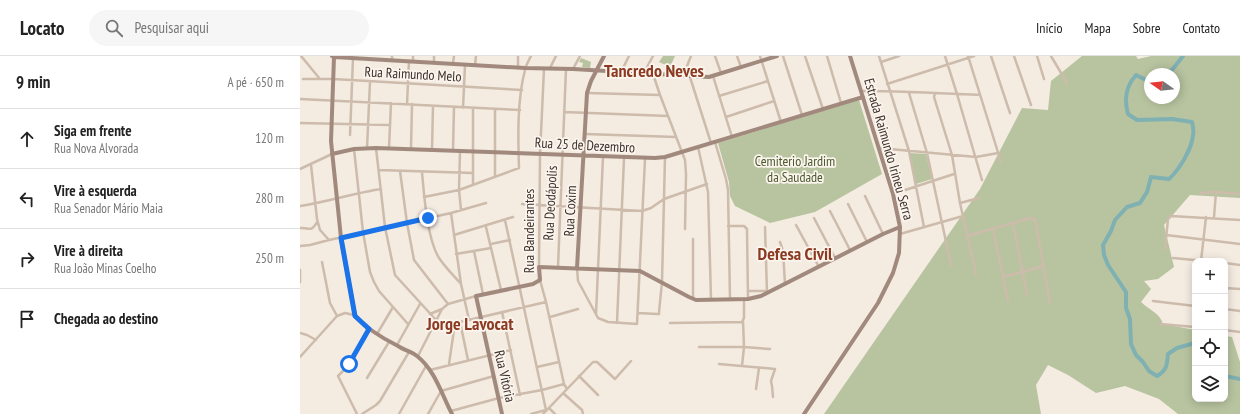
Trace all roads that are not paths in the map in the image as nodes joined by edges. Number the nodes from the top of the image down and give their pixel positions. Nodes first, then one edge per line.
1 (301, 56) edge
2 (434, 56) edge
3 (454, 56) edge
4 (476, 56) edge
5 (518, 56) edge
6 (531, 56) edge
7 (556, 56) edge
8 (580, 56) edge
9 (604, 56) edge
10 (629, 56) edge
11 (653, 56) edge
12 (691, 56) edge
13 (715, 56) edge
14 (737, 56) edge
15 (777, 56) edge
16 (783, 56) edge
17 (805, 56) edge
18 (827, 56) edge
19 (850, 56) edge
20 (879, 56) edge
21 (899, 56) edge
22 (945, 56) edge
23 (974, 56) edge
24 (991, 56) edge
25 (1014, 56) edge
26 (1037, 56) edge
27 (1051, 56) edge
28 (333, 57) edge
29 (968, 57) edge
30 (352, 58) junction
31 (370, 58) edge
32 (392, 58) edge
33 (761, 58) edge
34 (412, 59) edge
35 (434, 62) junction
36 (881, 62) junction
37 (453, 64) junction
38 (464, 65) junction
39 (475, 65) junction
40 (948, 65) junction
41 (518, 67) junction
42 (525, 68) junction
43 (550, 68) junction
44 (741, 68) junction
45 (544, 69) junction
46 (566, 69) junction
47 (573, 69) junction
48 (596, 71) junction
49 (620, 72) junction
50 (644, 73) junction
51 (653, 74) junction
52 (721, 74) junction
53 (690, 76) junction
54 (713, 76) junction
55 (303, 79) dead end
56 (320, 79) junction
57 (332, 79) junction
58 (1044, 79) dead end
59 (352, 81) junction
60 (768, 81) junction
61 (370, 82) junction
62 (408, 83) junction
63 (1068, 83) dead end
64 (888, 84) junction
65 (464, 86) junction
66 (522, 90) junction
67 (861, 91) junction
68 (890, 91) junction
69 (587, 93) junction
70 (909, 93) junction
71 (935, 93) junction
72 (957, 94) junction
73 (660, 95) junction
74 (980, 95) junction
75 (719, 96) junction
76 (863, 97) junction
77 (300, 99) edge
78 (332, 101) junction
79 (774, 101) junction
80 (351, 102) junction
81 (370, 103) junction
82 (841, 103) junction
83 (391, 104) junction
84 (407, 104) junction
85 (412, 104) junction
86 (1031, 105) dead end
87 (433, 106) junction
88 (454, 107) junction
89 (463, 108) junction
90 (473, 108) junction
91 (495, 109) junction
92 (823, 109) junction
93 (520, 110) junction
94 (564, 112) junction
95 (586, 113) junction
96 (1010, 113) dead end
97 (803, 115) junction
98 (668, 116) junction
99 (726, 116) junction
100 (300, 122) edge
101 (782, 122) junction
102 (330, 123) junction
103 (350, 124) junction
104 (368, 125) junction
105 (390, 125) junction
106 (585, 134) junction
107 (350, 135) dead end
108 (676, 137) junction
109 (732, 137) junction
110 (713, 143) junction
111 (698, 147) junction
112 (367, 148) junction
113 (376, 148) junction
114 (879, 148) junction
115 (354, 149) junction
116 (389, 149) junction
117 (410, 149) junction
118 (432, 150) junction
119 (452, 150) junction
120 (460, 151) junction
121 (472, 151) junction
122 (683, 151) junction
123 (909, 151) junction
124 (495, 152) junction
125 (518, 153) junction
126 (927, 153) junction
127 (998, 153) junction
128 (332, 154) junction
129 (540, 154) junction
130 (562, 154) junction
131 (952, 155) junction
132 (584, 156) junction
133 (603, 157) junction
134 (665, 157) junction
135 (976, 157) junction
136 (624, 158) junction
137 (645, 159) junction
138 (1001, 162) dead end
139 (310, 165) junction
140 (300, 169) edge
141 (380, 170) junction
142 (400, 171) junction
143 (422, 172) junction
144 (460, 173) junction
145 (472, 173) junction
146 (954, 174) junction
147 (495, 176) junction
148 (982, 180) dead end
149 (933, 181) junction
150 (707, 184) junction
151 (473, 185) junction
152 (916, 186) junction
153 (381, 189) junction
154 (459, 190) junction
155 (359, 192) junction
156 (685, 192) junction
157 (1216, 192) junction
158 (1201, 193) dead end
159 (893, 194) junction
160 (1240, 194) edge
161 (865, 196) dead end
162 (424, 197) junction
163 (337, 198) junction
164 (979, 198) dead end
165 (664, 199) junction
166 (486, 203) dead end
167 (960, 203) junction
168 (315, 204) junction
169 (522, 204) dead end
170 (540, 204) junction
171 (848, 204) dead end
172 (300, 206) edge
173 (560, 206) junction
174 (581, 207) junction
175 (602, 208) junction
176 (461, 210) junction
177 (622, 210) junction
178 (642, 211) junction
179 (830, 212) dead end
180 (451, 214) junction
181 (963, 216) junction
182 (1206, 217) junction
183 (1214, 217) junction
184 (428, 218) junction
185 (513, 218) dead end
186 (814, 218) dead end
187 (506, 220) junction
188 (1240, 220) edge
189 (942, 221) junction
190 (317, 222) junction
191 (1013, 222) junction
192 (406, 223) junction
193 (796, 225) dead end
194 (728, 226) junction
195 (314, 227) junction
196 (385, 227) junction
197 (486, 227) junction
198 (765, 227) dead end
199 (900, 227) junction
200 (924, 227) junction
201 (300, 228) edge
202 (685, 229) dead end
203 (992, 229) junction
204 (320, 230) junction
205 (363, 232) junction
206 (883, 234) junction
207 (900, 234) junction
208 (1166, 235) junction
209 (454, 236) junction
210 (967, 236) junction
211 (341, 238) junction
212 (329, 240) junction
213 (510, 240) junction
214 (693, 240) dead end
215 (1203, 240) junction
216 (780, 242) dead end
217 (867, 242) junction
218 (1240, 244) edge
219 (300, 246) edge
220 (491, 246) junction
221 (1165, 249) dead end
222 (850, 250) junction
223 (474, 251) junction
224 (456, 254) junction
225 (835, 258) junction
226 (1172, 258) dead end
227 (1201, 258) edge
228 (1192, 260) edge
229 (322, 262) dead end
230 (1228, 263) edge
231 (951, 265) dead end
232 (1240, 265) edge
233 (1044, 266) junction
234 (539, 267) junction
235 (558, 267) junction
236 (819, 267) junction
237 (577, 268) junction
238 (598, 269) junction
239 (300, 270) edge
240 (619, 270) junction
241 (640, 271) junction
242 (1023, 272) junction
243 (976, 275) dead end
244 (1003, 277) junction
245 (540, 280) junction
246 (300, 282) edge
247 (662, 282) junction
248 (461, 284) junction
249 (785, 284) junction
250 (520, 286) junction
251 (1228, 288) edge
252 (1240, 289) edge
253 (501, 290) junction
254 (748, 291) junction
255 (767, 292) junction
256 (483, 294) junction
257 (1027, 295) dead end
258 (476, 296) junction
259 (465, 299) junction
260 (693, 299) junction
261 (711, 299) junction
262 (730, 299) junction
263 (746, 299) junction
264 (1008, 301) dead end
265 (1153, 301) dead end
266 (546, 302) junction
267 (1050, 303) dead end
268 (420, 304) junction
269 (448, 304) junction
270 (1192, 306) edge
271 (393, 307) junction
272 (524, 307) junction
273 (442, 309) junction
274 (578, 310) dead end
275 (1228, 310) edge
276 (1240, 311) edge
277 (502, 312) junction
278 (638, 313) junction
279 (430, 314) junction
280 (596, 314) junction
281 (337, 316) junction
282 (355, 316) junction
283 (480, 317) junction
284 (550, 317) junction
285 (436, 320) junction
286 (469, 320) junction
287 (743, 321) junction
288 (460, 322) junction
289 (670, 322) dead end
290 (455, 323) junction
291 (617, 323) junction
292 (408, 324) junction
293 (1160, 324) dead end
294 (434, 326) junction
295 (1192, 326) edge
296 (369, 329) junction
297 (1228, 330) edge
298 (1240, 332) edge
299 (300, 333) edge
300 (377, 334) junction
301 (316, 340) junction
302 (388, 342) junction
303 (397, 346) junction
304 (699, 347) dead end
305 (744, 347) junction
306 (770, 349) dead end
307 (511, 350) junction
308 (300, 352) edge
309 (305, 352) junction
310 (409, 352) junction
311 (489, 355) junction
312 (300, 357) edge
313 (418, 357) junction
314 (468, 360) junction
315 (631, 361) dead end
316 (559, 362) junction
317 (449, 364) junction
318 (719, 364) dead end
319 (742, 366) junction
320 (537, 367) junction
321 (428, 368) junction
322 (759, 368) junction
323 (494, 376) junction
324 (579, 376) junction
325 (367, 378) dead end
326 (564, 384) junction
327 (567, 389) junction
328 (756, 389) dead end
329 (542, 390) junction
330 (441, 391) junction
331 (563, 393) junction
332 (520, 395) junction
333 (598, 395) dead end
334 (773, 397) dead end
335 (499, 398) junction
336 (548, 409) junction
337 (451, 413) edge
338 (357, 414) edge
339 (362, 414) edge
340 (399, 414) edge
341 (428, 414) edge
342 (502, 414) edge
343 (531, 414) edge
344 (543, 414) edge
345 (555, 414) edge
346 (584, 414) edge
347 (804, 414) edge

1 - 56 street
2 - 35 street
3 - 37 street
4 - 39 street
5 - 41 street
6 - 42 street
7 - 43 street
8 - 47 street
9 - 48 street, Rua Coxim
10 - 49 street
11 - 50 street
12 - 53 street
13 - 52 street
14 - 44 street
15 - 33 street
16 - 97 street
17 - 92 street
18 - 82 street
19 - 67 street, Estrada Raimundo Irineu Serra
20 - 36 street
21 - 36 street
22 - 40 street
23 - 29 street
24 - 96 street
25 - 86 street
26 - 58 street
27 - 63 street
28 - 30 street
28 - 57 street
29 - 40 street
29 - 74 street
30 - 31 street
30 - 59 street
31 - 32 street
32 - 34 street
33 - 44 street
33 - 60 street
34 - 35 street
34 - 62 street
35 - 37 street
36 - 64 street
37 - 38 street
38 - 39 street
38 - 65 street
39 - 41 street
40 - 64 street
40 - 72 street
41 - 42 street
42 - 45 street
42 - 66 street
43 - 45 street
43 - 46 street
44 - 52 street
45 - 129 street, Rua Bandeirantes
46 - 47 street
46 - 94 street, Rua Deodápolis
47 - 48 street
48 - 49 street
48 - 69 street, Rua Coxim
49 - 50 street
50 - 51 street
51 - 53 street
51 - 73 street
52 - 54 street
53 - 54 street
53 - 110 street
54 - 75 street
55 - 56 street, Rua Raimundo Melo
56 - 57 street, Rua Raimundo Melo
57 - 59 street, Rua Raimundo Melo
57 - 78 street
59 - 61 street, Rua Raimundo Melo
59 - 80 street
60 - 75 street
60 - 79 street
61 - 62 street, Rua Raimundo Melo
61 - 81 street
62 - 65 street, Rua Raimundo Melo
62 - 84 street
64 - 68 street
65 - 66 street, Rua Raimundo Melo
65 - 89 street
66 - 93 street
67 - 68 street
67 - 76 street, Estrada Raimundo Irineu Serra
68 - 70 street
68 - 123 street
69 - 73 street
69 - 95 street, Rua Coxim
70 - 71 street
70 - 126 street
71 - 72 street
71 - 131 street
72 - 74 street
72 - 135 street
73 - 98 street
74 - 127 street
75 - 99 street
76 - 82 street, Rua 25 de Dezembro
76 - 114 street, Estrada Raimundo Irineu Serra
77 - 78 street
78 - 80 street
78 - 102 street
79 - 99 street
79 - 101 street
80 - 81 street
80 - 103 street
81 - 83 street
81 - 104 street
82 - 92 street, Rua 25 de Dezembro
83 - 84 street
83 - 105 street
84 - 85 street
85 - 87 street
85 - 117 street
87 - 88 street
87 - 118 street
88 - 89 street
88 - 119 street
89 - 90 street
90 - 91 street
90 - 121 street
91 - 93 street
91 - 124 street
92 - 97 street, Rua 25 de Dezembro
93 - 125 street
94 - 95 street
94 - 130 street, Rua Deodápolis
95 - 98 street
95 - 106 street, Rua Coxim
97 - 101 street, Rua 25 de Dezembro
98 - 108 street
99 - 109 street
100 - 102 street
101 - 109 street, Rua 25 de Dezembro
102 - 103 street
102 - 128 street
103 - 104 street
103 - 107 street
104 - 105 street
104 - 112 street
105 - 116 street
106 - 108 street
106 - 132 street, Rua Coxim
108 - 122 street
109 - 110 street, Rua 25 de Dezembro
110 - 111 street, Rua 25 de Dezembro
110 - 194 street
111 - 122 street, Rua 25 de Dezembro
111 - 150 street
112 - 113 street, Rua 25 de Dezembro
112 - 115 street, Rua 25 de Dezembro
113 - 116 street, Rua 25 de Dezembro
113 - 141 street
114 - 123 street
114 - 159 street, Estrada Raimundo Irineu Serra
115 - 128 street, Rua 25 de Dezembro
115 - 155 street
116 - 117 street, Rua 25 de Dezembro
117 - 118 street, Rua 25 de Dezembro
118 - 119 street, Rua 25 de Dezembro
119 - 120 street, Rua 25 de Dezembro
120 - 121 street, Rua 25 de Dezembro
120 - 144 street
121 - 124 street, Rua 25 de Dezembro
121 - 145 street
122 - 134 street, Rua 25 de Dezembro
122 - 156 street
123 - 126 street
123 - 152 street
124 - 125 street, Rua 25 de Dezembro
124 - 147 street
125 - 129 street, Rua 25 de Dezembro
125 - 147 street
126 - 131 street
126 - 149 street
127 - 135 street
127 - 138 street
128 - 139 street, Rua 25 de Dezembro
128 - 163 street
129 - 130 street, Rua 25 de Dezembro
129 - 170 street, Rua Bandeirantes
130 - 132 street, Rua 25 de Dezembro
130 - 173 street, Rua Deodápolis
131 - 135 street
131 - 146 street
132 - 133 street, Rua 25 de Dezembro
132 - 174 street, Rua Coxim
133 - 136 street, Rua 25 de Dezembro
133 - 175 street
134 - 137 street, Rua 25 de Dezembro
134 - 165 street
135 - 148 street
136 - 137 street, Rua 25 de Dezembro
136 - 177 street
137 - 178 street
139 - 140 street, Rua 25 de Dezembro
139 - 168 street
141 - 142 street
141 - 153 street
142 - 143 street
142 - 192 street
143 - 144 street
143 - 162 street
144 - 145 street
144 - 154 street
145 - 151 street
146 - 149 street
146 - 167 street
147 - 151 street
149 - 152 street
149 - 189 street
150 - 156 street
150 - 261 street
151 - 154 street
152 - 159 street
152 - 200 street
153 - 155 street
153 - 196 street
154 - 162 street
154 - 176 street
155 - 163 street
155 - 205 street
156 - 165 street
156 - 202 street
157 - 158 street
157 - 160 street
157 - 183 street
159 - 199 street, Estrada Raimundo Irineu Serra
161 - 206 street
162 - 184 street
163 - 168 street
163 - 211 street
164 - 167 street
165 - 178 street
165 - 247 street
166 - 176 street
167 - 181 street
168 - 172 street
168 - 190 street
169 - 170 street
170 - 173 street
170 - 234 street, Rua Bandeirantes
171 - 217 street
173 - 174 street
173 - 235 street, Rua Deodápolis
174 - 175 street
174 - 237 street, Rua Coxim
175 - 177 street
175 - 238 street
176 - 180 street
177 - 178 street
177 - 240 street
178 - 241 street
179 - 222 street
180 - 184 street
180 - 209 street
181 - 189 street
181 - 210 street
182 - 183 street
182 - 208 street
182 - 215 street
183 - 188 street
184 - 192 street
184 - 248 street
185 - 187 street
186 - 225 street
187 - 197 street
187 - 213 street
189 - 200 street
189 - 231 street
190 - 195 street
190 - 204 street
191 - 203 street
191 - 233 street
191 - 242 street
192 - 196 street
192 - 269 street
193 - 236 street
194 - 254 street
194 - 262 street
195 - 201 street
195 - 204 street
196 - 205 street
196 - 268 street
197 - 209 street
197 - 220 street
198 - 255 street
199 - 206 street
199 - 207 street, Estrada Raimundo Irineu Serra
200 - 207 street
203 - 210 street
203 - 244 street
204 - 212 street
205 - 211 street
205 - 271 street
206 - 217 street
207 - 347 street, Estrada Raimundo Irineu Serra
208 - 215 street
208 - 221 street
209 - 224 street
210 - 243 street
211 - 212 street
211 - 282 street
212 - 219 street
213 - 220 street
213 - 250 street
214 - 260 street
215 - 218 street
215 - 227 street
216 - 249 street
217 - 222 street
220 - 223 street
220 - 253 street
222 - 225 street
223 - 224 street
223 - 256 street
224 - 248 street
225 - 236 street
226 - 228 street
229 - 281 street
230 - 232 street
233 - 242 street
233 - 267 street
234 - 235 street
234 - 245 street, Rua Bandeirantes
235 - 237 street
236 - 249 street
237 - 238 street
237 - 280 street
238 - 240 street
238 - 280 street
239 - 246 street
240 - 241 street
240 - 291 street
241 - 247 street
241 - 278 street
242 - 244 street
242 - 257 street
244 - 264 street
245 - 250 street
245 - 266 street, Rua Bandeirantes
247 - 260 street
247 - 278 street
248 - 259 street
249 - 255 street
250 - 253 street
250 - 272 street
251 - 252 street
253 - 256 street
254 - 255 street
254 - 263 street
255 - 263 street
256 - 258 street
258 - 259 street
258 - 283 street, Rua Vitória
259 - 269 street
259 - 286 street
260 - 261 street
261 - 262 street
262 - 263 street
263 - 287 street
265 - 270 street
266 - 272 street
266 - 284 street, Rua Bandeirantes
268 - 279 street
268 - 292 street
269 - 273 street
271 - 292 street
271 - 300 street
272 - 277 street
272 - 320 street
273 - 279 street
273 - 285 street
274 - 284 street
275 - 276 street
277 - 283 street
277 - 307 street
278 - 291 street
279 - 285 street
280 - 291 street
281 - 282 street
281 - 301 street
282 - 296 street
283 - 286 street
283 - 311 street, Rua Vitória
284 - 316 street, Rua Bandeirantes
285 - 294 street
286 - 288 street
287 - 289 street
287 - 305 street
288 - 290 street
288 - 314 street
290 - 294 street
290 - 317 street
292 - 303 street
293 - 295 street
294 - 313 street
296 - 300 street
296 - 338 street
297 - 298 street
299 - 301 street
300 - 302 street
301 - 309 street
302 - 303 street
302 - 325 street
303 - 310 street
304 - 305 street
305 - 306 street
305 - 319 street
307 - 311 street
307 - 332 street
308 - 309 street
309 - 312 street
310 - 313 street
310 - 339 street
311 - 314 street
311 - 323 street, Rua Vitória
313 - 321 street
314 - 317 street
315 - 324 street
316 - 320 street
316 - 326 street, Rua Bandeirantes
317 - 321 street
318 - 319 street
319 - 322 street
320 - 329 street
321 - 330 street
321 - 340 street
322 - 328 street
322 - 334 street
323 - 330 street
323 - 335 street, Rua Vitória
324 - 327 street
324 - 333 street
326 - 327 street, Rua Bandeirantes
326 - 329 street
327 - 331 street
329 - 332 street
329 - 336 street
330 - 337 street
330 - 341 street
331 - 336 street
331 - 346 street
332 - 335 street
335 - 337 street
335 - 342 street, Rua Vitória
336 - 343 street
336 - 344 street
336 - 345 street

